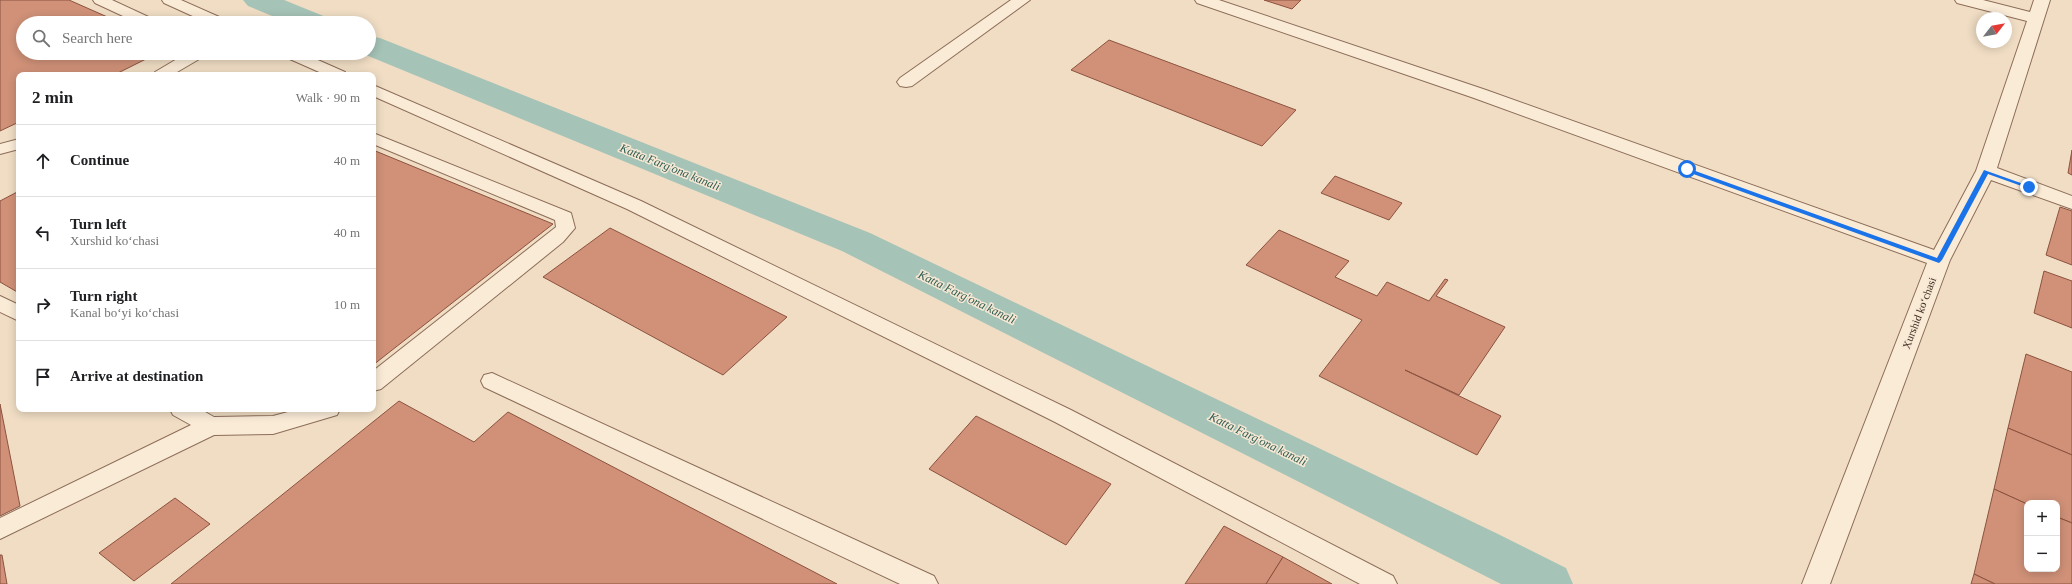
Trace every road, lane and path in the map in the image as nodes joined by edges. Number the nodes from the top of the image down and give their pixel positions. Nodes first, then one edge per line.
1 (100, 0) edge
2 (169, 0) edge
3 (1022, 0) edge
4 (1203, 0) edge
5 (1963, 0) edge
6 (2038, 9) edge
7 (135, 16) edge
8 (205, 16) edge
9 (188, 60) edge
10 (305, 60) edge
11 (167, 72) edge
12 (332, 72) edge
13 (906, 82) dead end
14 (376, 91) edge
15 (376, 139) edge
16 (16, 145) edge
17 (0, 149) edge
18 (1986, 171) junction
19 (2072, 203) edge
20 (1939, 260) junction
21 (0, 303) edge
22 (16, 312) edge
23 (376, 381) edge
24 (492, 381) dead end
25 (186, 412) edge
26 (318, 412) edge
27 (211, 426) junction
28 (0, 529) edge
29 (925, 584) edge
30 (1384, 584) edge
31 (1816, 584) edge

1 - 7 lane
2 - 8 lane
3 - 13 street
4 - 20 street
5 - 6 street
6 - 18 street, Xurshid koʻchasi
9 - 11 lane
10 - 12 lane
14 - 30 lane
15 - 23 lane
16 - 17 lane
18 - 19 street
18 - 20 street, Xurshid koʻchasi
20 - 31 street, Xurshid koʻchasi
21 - 22 lane
24 - 29 lane
25 - 27 lane
26 - 27 lane
27 - 28 lane

